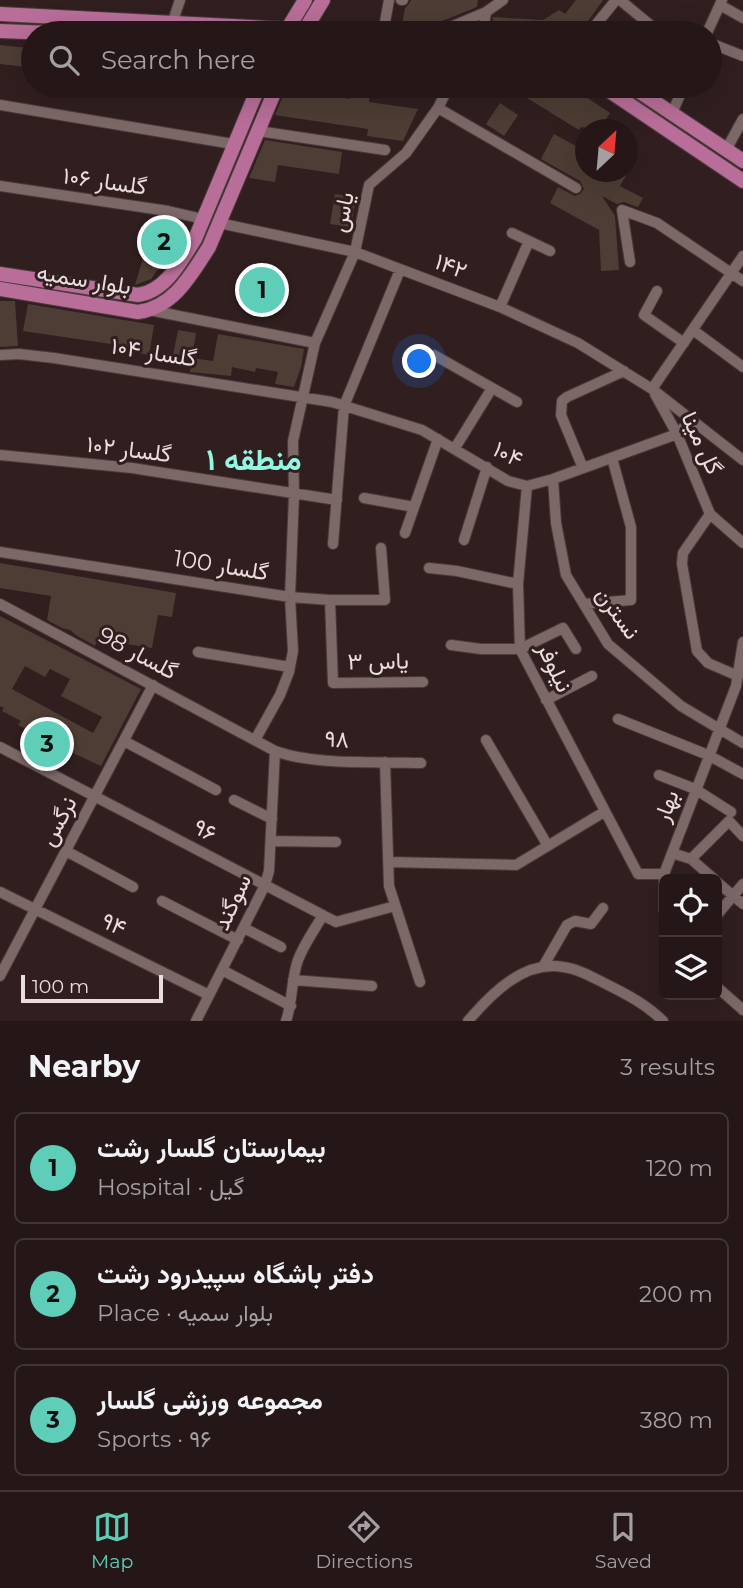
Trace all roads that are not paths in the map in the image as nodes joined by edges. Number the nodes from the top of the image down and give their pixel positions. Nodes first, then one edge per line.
1 (180, 0) edge
2 (304, 0) edge
3 (323, 0) edge
4 (389, 0) edge
5 (503, 0) edge
6 (618, 0) edge
7 (721, 3) edge
8 (486, 12) junction
9 (0, 14) edge
10 (743, 18) edge
11 (120, 21) edge
12 (173, 21) edge
13 (292, 21) edge
14 (311, 21) edge
15 (385, 21) edge
16 (465, 21) edge
17 (485, 21) edge
18 (600, 21) edge
19 (645, 21) edge
20 (713, 21) edge
21 (0, 31) edge
22 (21, 32) edge
23 (722, 48) edge
24 (743, 56) edge
25 (254, 98) edge
26 (272, 98) edge
27 (443, 98) edge
28 (620, 98) edge
29 (652, 98) edge
30 (679, 98) edge
31 (0, 105) edge
32 (438, 108) junction
33 (672, 113) junction
34 (743, 119) edge
35 (258, 131) junction
36 (233, 144) junction
37 (248, 150) junction
38 (385, 150) dead end
39 (726, 150) junction
40 (743, 161) edge
41 (743, 180) edge
42 (0, 187) edge
43 (576, 188) dead end
44 (203, 219) junction
45 (219, 223) junction
46 (512, 233) dead end
47 (529, 241) junction
48 (550, 251) dead end
49 (355, 252) junction
50 (743, 256) edge
51 (630, 262) dead end
52 (400, 270) junction
53 (732, 273) junction
54 (0, 274) edge
55 (743, 281) edge
56 (0, 289) edge
57 (657, 291) dead end
58 (500, 307) junction
59 (149, 310) junction
60 (693, 330) junction
61 (315, 343) junction
62 (684, 343) junction
63 (0, 355) edge
64 (434, 355) dead end
65 (743, 367) edge
66 (624, 372) junction
67 (492, 388) junction
68 (652, 389) junction
69 (302, 397) junction
70 (517, 402) dead end
71 (344, 406) junction
72 (691, 420) junction
73 (677, 434) junction
74 (438, 439) junction
75 (455, 448) junction
76 (0, 455) edge
77 (612, 458) junction
78 (743, 460) edge
79 (487, 467) junction
80 (583, 468) junction
81 (553, 479) junction
82 (527, 486) junction
83 (294, 495) junction
84 (364, 498) dead end
85 (337, 500) junction
86 (414, 507) junction
87 (710, 514) junction
88 (405, 534) dead end
89 (464, 540) dead end
90 (743, 543) edge
91 (333, 544) dead end
92 (381, 548) dead end
93 (0, 552) edge
94 (429, 568) dead end
95 (518, 584) junction
96 (290, 597) junction
97 (330, 600) junction
98 (0, 604) edge
99 (584, 604) junction
100 (743, 642) edge
101 (452, 645) dead end
102 (520, 649) junction
103 (576, 649) dead end
104 (198, 652) dead end
105 (290, 667) junction
106 (592, 676) dead end
107 (738, 676) junction
108 (422, 682) dead end
109 (153, 685) junction
110 (546, 700) junction
111 (618, 719) dead end
112 (718, 728) junction
113 (255, 740) junction
114 (486, 740) dead end
115 (124, 741) junction
116 (743, 743) edge
117 (0, 747) edge
118 (275, 751) junction
119 (708, 755) junction
120 (385, 762) junction
121 (421, 763) dead end
122 (743, 774) edge
123 (659, 775) dead end
124 (695, 789) junction
125 (216, 790) dead end
126 (95, 796) junction
127 (234, 800) dead end
128 (604, 812) junction
129 (731, 812) dead end
130 (272, 819) junction
131 (743, 836) edge
132 (271, 841) junction
133 (335, 842) dead end
134 (548, 846) junction
135 (66, 851) junction
136 (672, 853) junction
137 (691, 859) junction
138 (388, 862) junction
139 (659, 874) edge
140 (664, 874) edge
141 (707, 874) edge
142 (743, 884) edge
143 (265, 885) junction
144 (133, 887) dead end
145 (722, 887) edge
146 (0, 892) edge
147 (732, 895) junction
148 (162, 901) dead end
149 (743, 904) edge
150 (396, 906) junction
151 (603, 908) dead end
152 (722, 908) edge
153 (36, 909) junction
154 (323, 915) junction
155 (244, 928) junction
156 (238, 940) junction
157 (281, 947) dead end
158 (544, 965) junction
159 (222, 970) junction
160 (0, 976) edge
161 (293, 980) junction
162 (420, 982) dead end
163 (372, 986) dead end
164 (722, 991) edge
165 (209, 995) junction
166 (291, 1006) junction
167 (743, 1010) edge
168 (196, 1021) edge
169 (286, 1021) edge
170 (468, 1021) edge
171 (663, 1021) edge

1 - 12 street
2 - 13 main road
3 - 14 main road
4 - 15 street
5 - 8 street
6 - 18 street
6 - 19 street
7 - 10 street
7 - 20 street
8 - 16 street
8 - 17 street
9 - 11 main road
21 - 22 main road
23 - 24 street
25 - 36 main road, بلوار سمیه
26 - 35 main road, بلوار سمیه
27 - 32 street, یاس
28 - 41 main road
29 - 33 main road
30 - 33 street
31 - 36 street
32 - 43 street
32 - 49 street, یاس
33 - 39 main road
34 - 39 street
35 - 37 main road, بلوار سمیه
35 - 38 street
36 - 37 main road
36 - 44 main road, بلوار سمیه
37 - 45 main road, بلوار سمیه
39 - 40 main road
42 - 44 street, گلسار ۱۰۶
44 - 45 main road
44 - 54 main road, بلوار سمیه
45 - 49 street, ۱۴۲
45 - 59 main road, بلوار سمیه
46 - 47 street
47 - 48 street
47 - 58 street
49 - 52 street, ۱۴۲
49 - 61 street, یاس
50 - 53 street
51 - 53 street
52 - 58 street, ۱۴۲
52 - 71 street
53 - 55 street
53 - 60 street
56 - 59 main road, بلوار سمیه
57 - 62 street
58 - 66 street, ۱۴۲
59 - 61 street
60 - 62 street
60 - 65 street
61 - 69 street, یاس
62 - 68 street
63 - 69 street, گلسار ۱۰۴
64 - 67 street
66 - 68 street, ۱۴۲
66 - 80 street
67 - 70 street
67 - 75 street
68 - 72 street, ۱۴۲
68 - 73 street, گل مینا
69 - 71 street, ۱۰۴
69 - 83 street, یاس
71 - 74 street, ۱۰۴
71 - 85 street
72 - 73 street, ۱۰۴
72 - 78 street, ۱۴۲
73 - 77 street, ۱۰۴
73 - 87 street, گل مینا
74 - 75 street, ۱۰۴
74 - 86 street
75 - 79 street, ۱۰۴
76 - 83 street, گلسار ۱۰۲
77 - 80 street, ۱۰۴
77 - 99 street
79 - 82 street, ۱۰۴
79 - 89 street
80 - 81 street, ۱۰۴
81 - 82 street, ۱۰۴
81 - 99 street, نسترن
82 - 95 street, نیلوفر
83 - 85 street, گلسار ۱۰۲
83 - 96 street, یاس
84 - 86 street
85 - 91 street
86 - 88 street
87 - 90 street, گل مینا
87 - 107 street
92 - 97 street, گلسار 100
93 - 96 street, گلسار 100
94 - 95 street
95 - 102 street, نیلوفر
96 - 97 street, گلسار 100
96 - 105 street, یاس
97 - 108 street, یاس ۳
98 - 109 street, گلسار 98
99 - 112 street, نسترن
100 - 107 street, بهار
101 - 102 street
102 - 103 street
102 - 110 street, نیلوفر
104 - 105 street
105 - 113 street, یاس
106 - 110 street
107 - 112 street, بهار
109 - 113 street, گلسار 98
109 - 115 street, نرگس
110 - 128 street, نیلوفر
111 - 119 street
112 - 116 street, نسترن
112 - 119 street, بهار
113 - 118 street, ۹۸
114 - 134 street
115 - 125 street
115 - 126 street, نرگس
117 - 126 street, ۹۶
118 - 120 street, ۹۸
118 - 130 street, سوگند
119 - 122 street
119 - 124 street, بهار
120 - 121 street, ۹۸
120 - 138 street
123 - 124 street
124 - 129 street
124 - 136 street, بهار
126 - 135 street, نرگس
126 - 143 street, ۹۶
127 - 130 street
128 - 134 street
128 - 139 street, نیلوفر
130 - 132 street, سوگند
131 - 137 street
132 - 133 street
132 - 143 street, سوگند
134 - 138 street
135 - 144 street
135 - 153 street, نرگس
136 - 137 street
136 - 140 street, بهار
137 - 141 street
138 - 150 street
142 - 147 street
143 - 154 street, ۹۶
143 - 155 street, سوگند
145 - 147 street
146 - 153 street, ۹۴
147 - 149 street
147 - 152 street
148 - 156 street
150 - 154 street, ۹۶
150 - 162 street
151 - 158 street
153 - 160 street, نرگس
153 - 165 street, ۹۴
154 - 161 street
155 - 156 street, سوگند
155 - 157 street
156 - 159 street, سوگند
158 - 170 street
158 - 171 street
159 - 165 street, سوگند
159 - 166 street
161 - 163 street
161 - 166 street
164 - 167 street
165 - 168 street, سوگند
166 - 169 street

